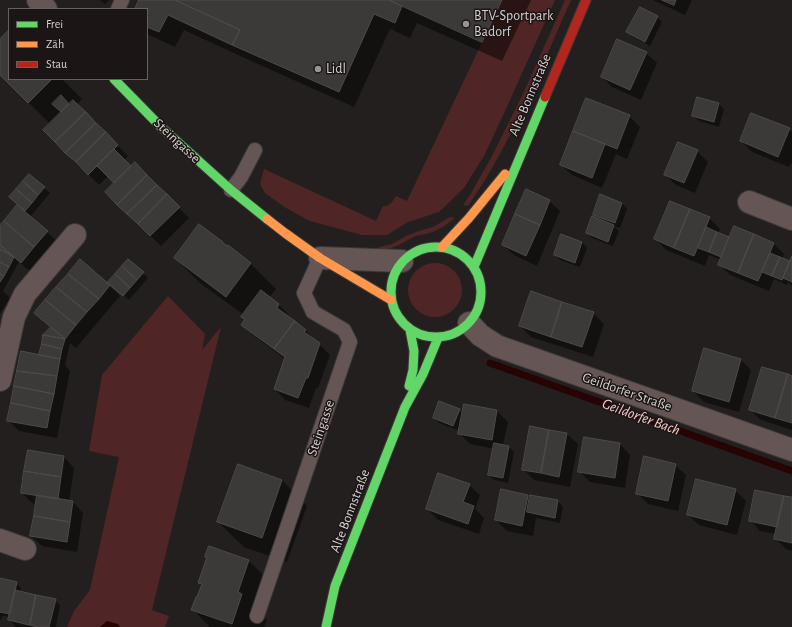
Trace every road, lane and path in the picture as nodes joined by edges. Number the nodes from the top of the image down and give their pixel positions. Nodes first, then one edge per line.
1 (38, 0) edge
2 (586, 0) edge
3 (45, 8) edge
4 (115, 80) edge
5 (255, 150) dead end
6 (519, 158) junction
7 (230, 190) junction
8 (749, 202) dead end
9 (792, 219) edge
10 (75, 235) dead end
11 (442, 247) junction
12 (320, 258) junction
13 (402, 261) junction
14 (474, 267) junction
15 (391, 300) junction
16 (469, 323) junction
17 (410, 330) junction
18 (438, 338) junction
19 (0, 380) edge
20 (405, 407) junction
21 (792, 450) edge
22 (0, 540) edge
23 (25, 549) dead end
24 (257, 616) dead end
25 (326, 627) edge

1 - 3 street
2 - 6 main road, Alte Bonnstraße
4 - 7 main road, Steingasse
5 - 7 lane
6 - 11 main road, Alte Bonnstraße
6 - 14 main road, Alte Bonnstraße
7 - 12 main road, Steingasse
8 - 9 street
10 - 19 street
11 - 13 main road
11 - 14 main road
12 - 13 street
12 - 15 main road, Steingasse
12 - 24 lane, Steingasse
13 - 15 main road
14 - 16 main road
15 - 17 main road
16 - 18 main road
16 - 21 street, Geildorfer Straße
17 - 18 main road
17 - 20 main road, Alte Bonnstraße
18 - 20 main road, Alte Bonnstraße
20 - 25 main road, Alte Bonnstraße
22 - 23 street

